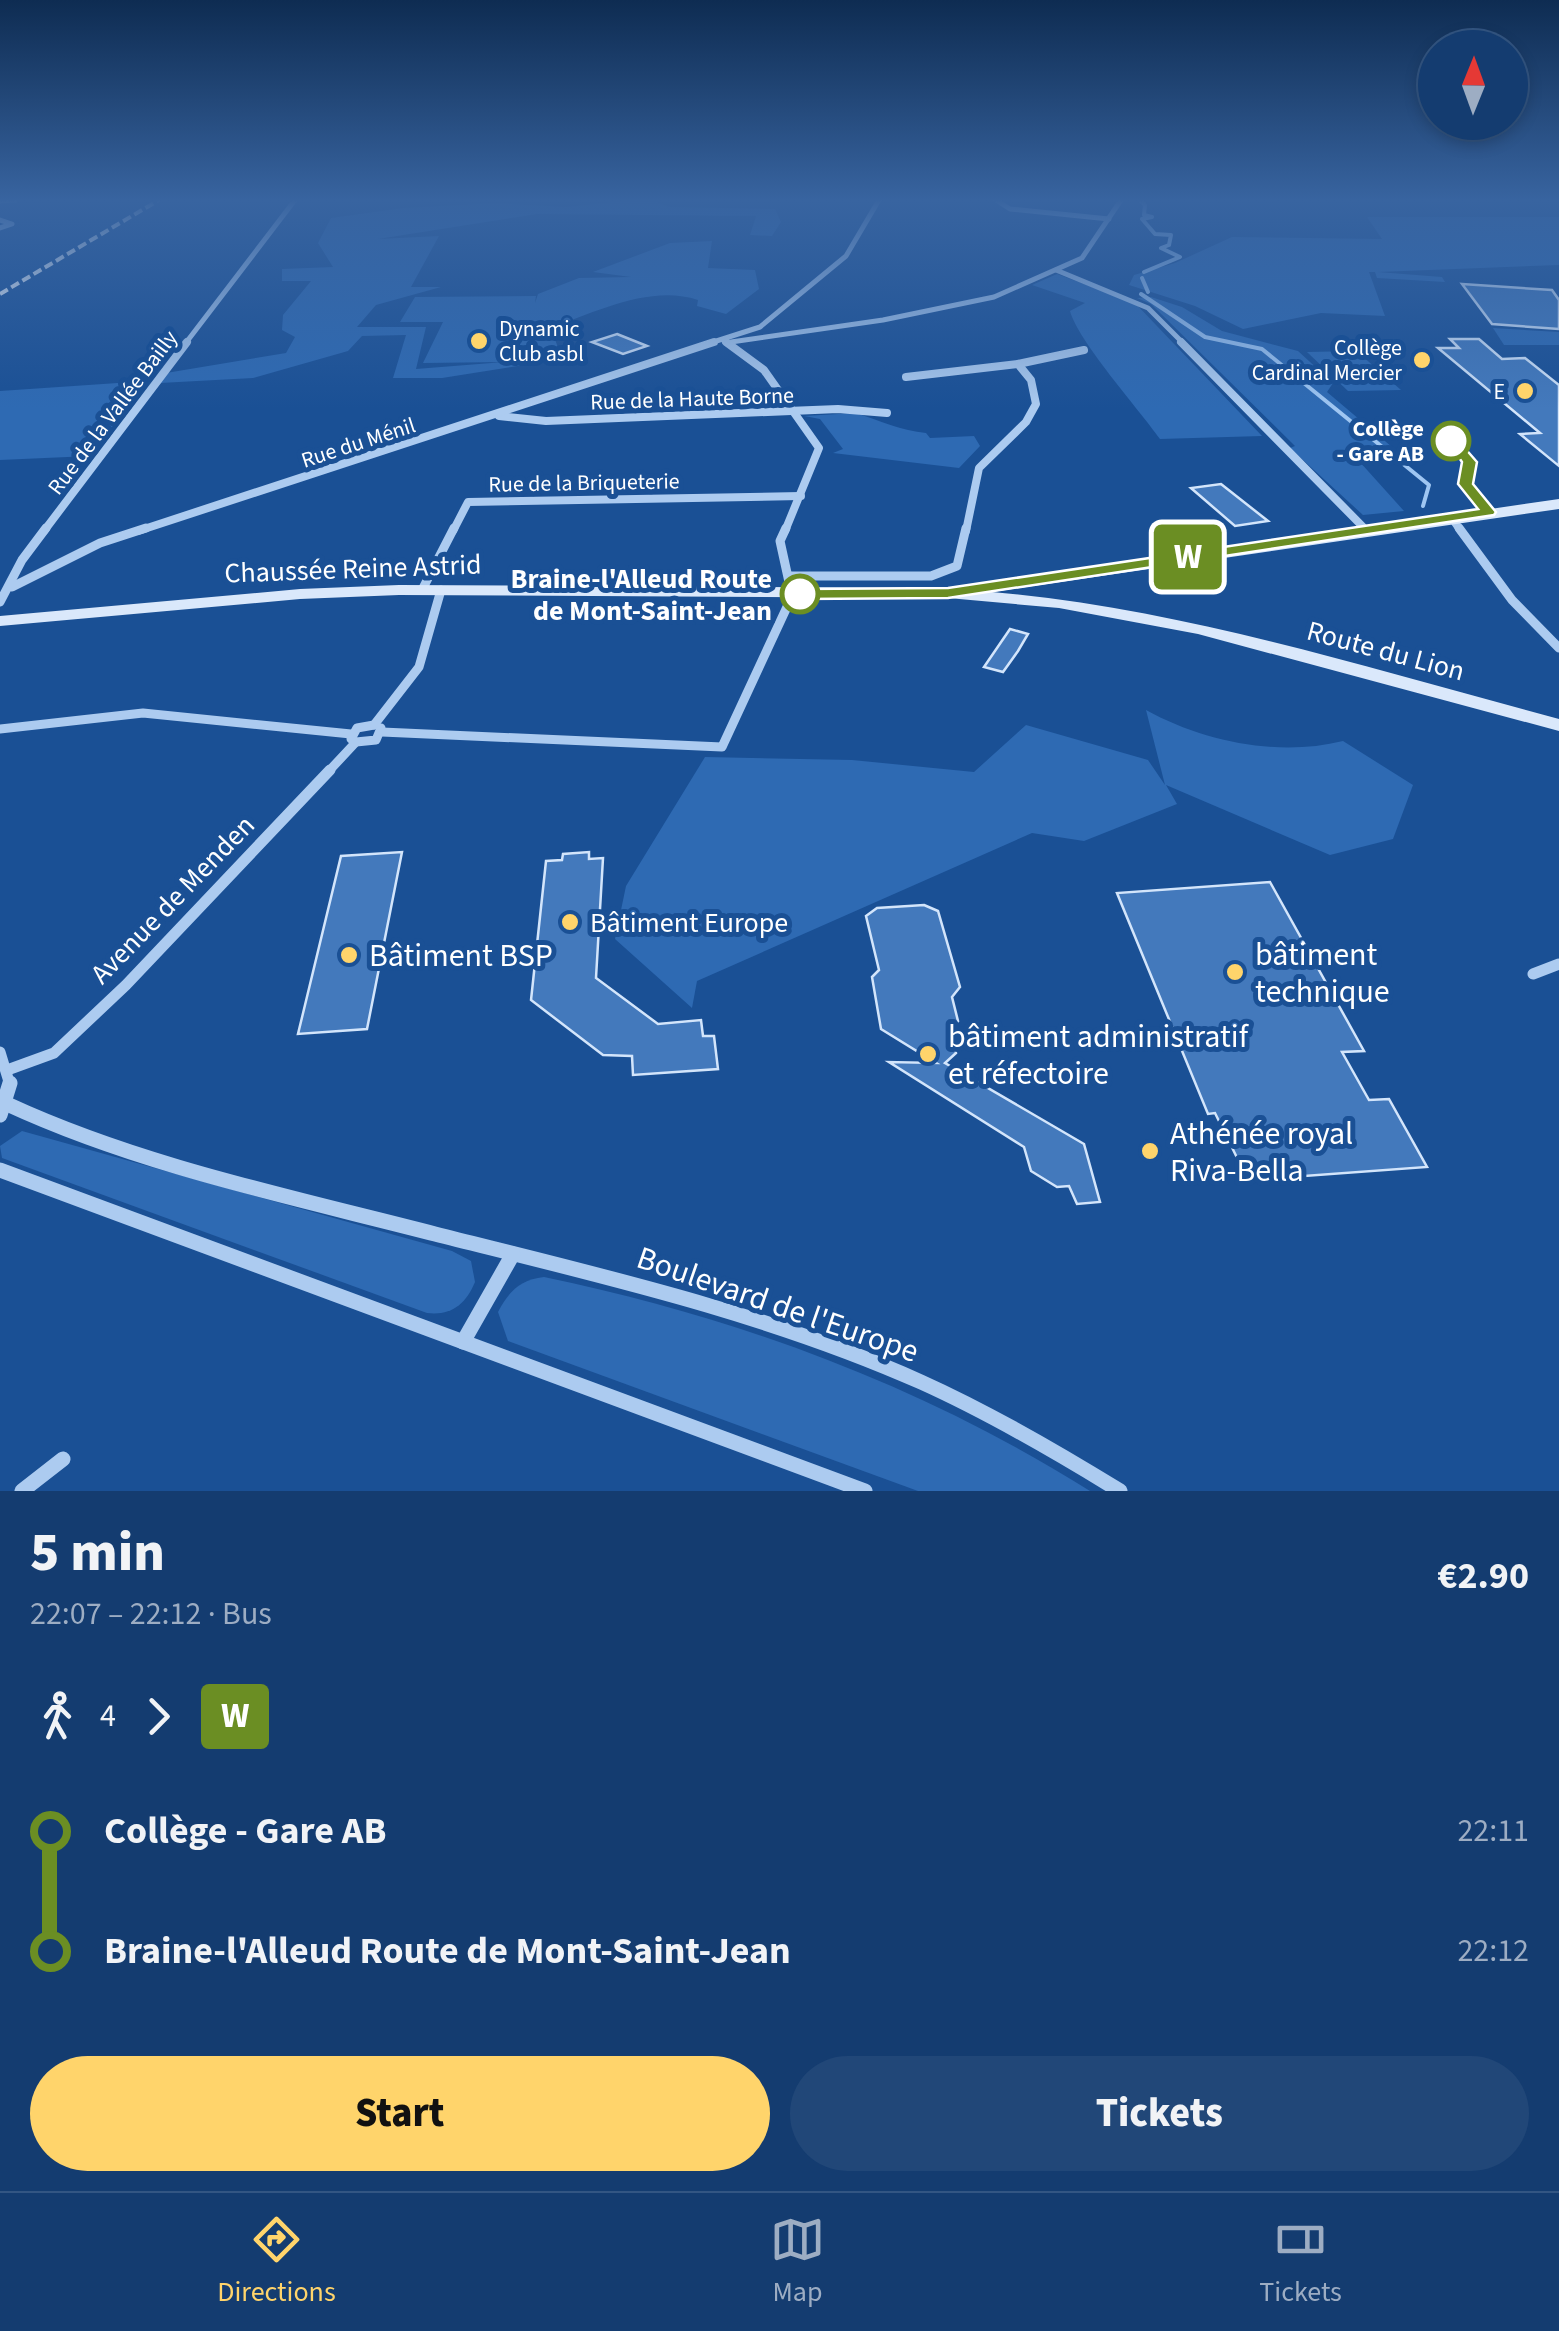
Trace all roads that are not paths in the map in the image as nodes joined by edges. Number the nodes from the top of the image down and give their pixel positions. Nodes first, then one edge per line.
1 (242, 270) edge
2 (832, 270) edge
3 (1056, 270) joint
4 (724, 342) junction
5 (1084, 350) dead end
6 (1018, 364) junction
7 (906, 378) dead end
8 (790, 412) junction
9 (887, 413) dead end
10 (498, 416) junction
11 (801, 496) junction
12 (1559, 504) edge
13 (1450, 518) junction
14 (1366, 530) junction
15 (1078, 574) junction
16 (1040, 580) junction
17 (12, 586) junction
18 (790, 588) junction
19 (422, 590) junction
20 (441, 590) junction
21 (948, 593) junction
22 (0, 602) edge
23 (1059, 603) junction
24 (0, 621) edge
25 (1199, 629) junction
26 (1559, 648) edge
27 (1559, 726) edge
28 (378, 728) junction
29 (0, 730) edge
30 (353, 738) junction
31 (1559, 964) edge
32 (1533, 974) dead end
33 (0, 1052) edge
34 (10, 1069) junction
35 (4, 1109) edge
36 (0, 1170) edge
37 (513, 1254) junction
38 (464, 1342) junction
39 (62, 1459) dead end
40 (22, 1491) edge
41 (866, 1491) edge
42 (1120, 1491) edge

1 - 17 street, Rue de la Vallée Bailly
2 - 4 street
3 - 4 street, Rue du Ménil
3 - 14 street
4 - 8 street
4 - 10 street, Rue du Ménil
5 - 6 street
6 - 7 street
6 - 18 street
8 - 9 street, Rue de la Haute Borne
8 - 10 street, Rue de la Haute Borne
8 - 11 street
10 - 17 street, Rue du Ménil
11 - 18 street
11 - 19 street, Rue de la Briqueterie
12 - 13 main road
13 - 14 main road
13 - 26 street
14 - 15 main road
15 - 16 main road
15 - 25 main road, Route du Lion
16 - 21 main road
16 - 23 main road
17 - 22 street, Rue de la Vallée Bailly
18 - 20 main road, Chaussée Reine Astrid
18 - 21 main road, Chaussée Reine Astrid
18 - 28 street
19 - 20 main road, Chaussée Reine Astrid
19 - 24 main road, Chaussée Reine Astrid
20 - 28 street
21 - 23 main road, Route du Lion
23 - 25 main road, Route du Lion
25 - 27 main road, Route du Lion
28 - 30 street
28 - 30 street
29 - 30 street
30 - 34 street, Avenue de Menden
31 - 32 street
33 - 34 street
34 - 35 street
35 - 37 street, Boulevard de l'Europe
36 - 38 street
37 - 38 street
37 - 42 street, Boulevard de l'Europe
38 - 41 street
39 - 40 street

